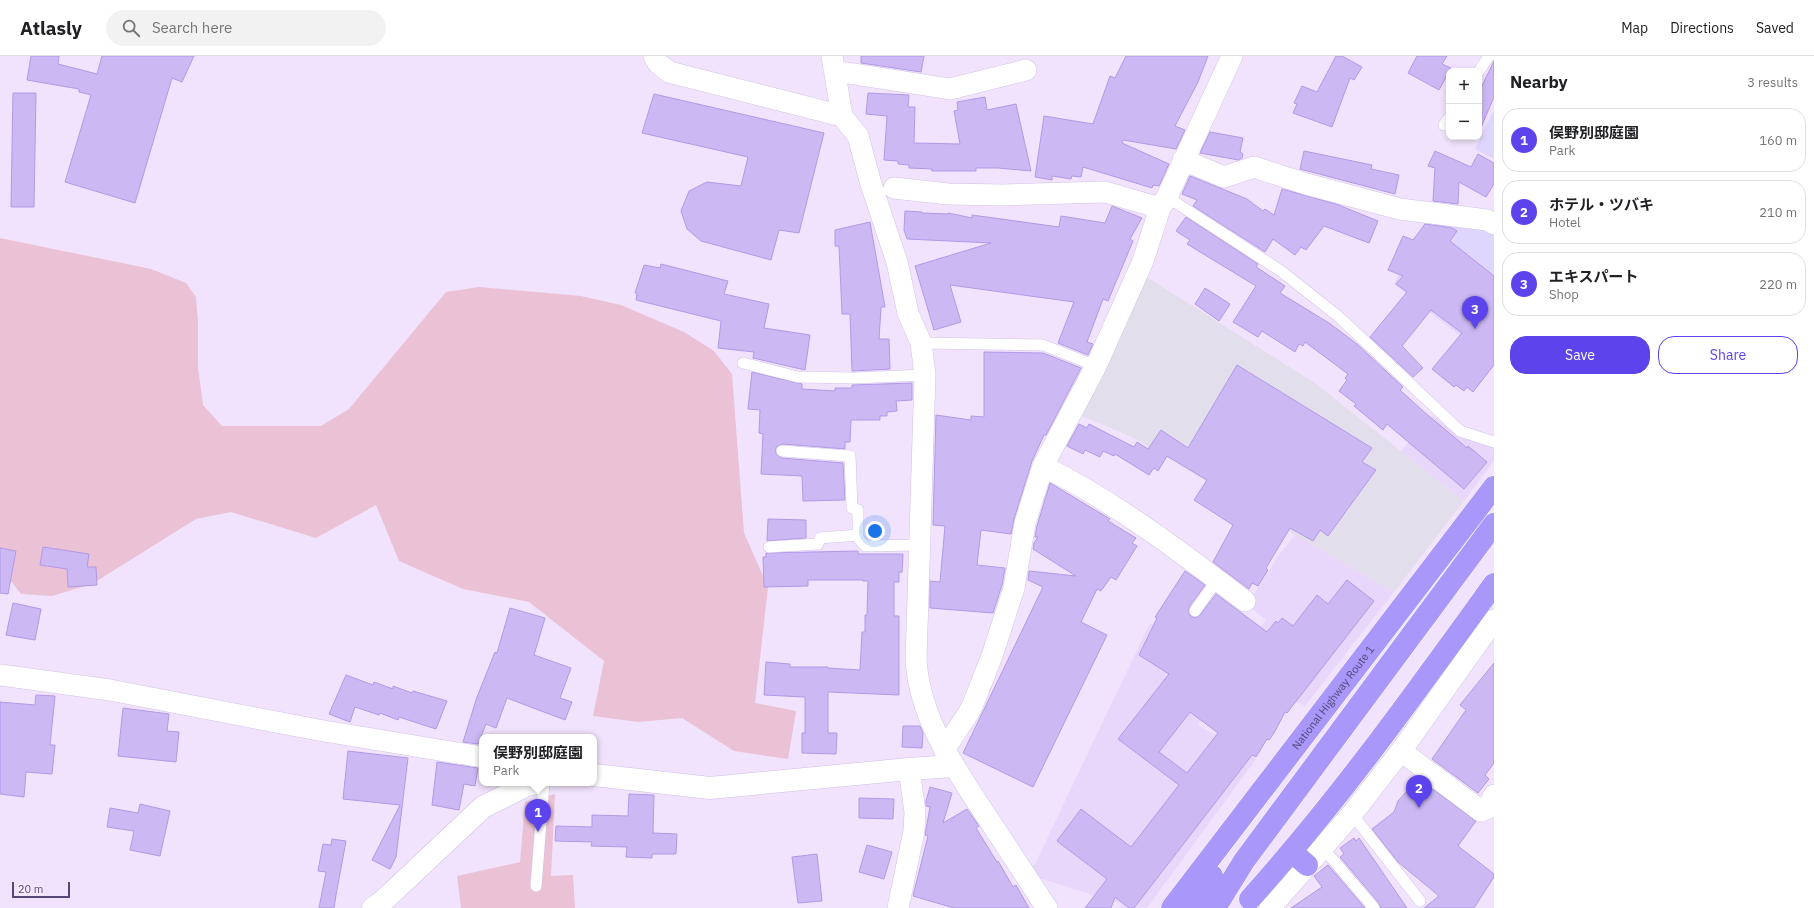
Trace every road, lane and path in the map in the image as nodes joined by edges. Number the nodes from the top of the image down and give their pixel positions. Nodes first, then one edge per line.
1 (654, 56) edge
2 (1232, 56) edge
3 (1490, 56) edge
4 (1494, 58) edge
5 (833, 64) edge
6 (1481, 68) edge
7 (1026, 70) dead end
8 (842, 116) junction
9 (1183, 160) junction
10 (894, 188) dead end
11 (1163, 203) junction
12 (1494, 224) edge
13 (921, 343) junction
14 (743, 363) dead end
15 (1096, 366) junction
16 (925, 375) junction
17 (1494, 442) edge
18 (782, 451) dead end
19 (1043, 466) junction
20 (1494, 487) edge
21 (1494, 524) edge
22 (858, 535) junction
23 (920, 545) junction
24 (769, 547) dead end
25 (1217, 580) junction
26 (1494, 584) edge
27 (1245, 601) dead end
28 (1195, 612) dead end
29 (1494, 620) edge
30 (0, 675) edge
31 (1319, 718) junction
32 (1401, 751) junction
33 (479, 757) edge
34 (949, 758) junction
35 (909, 769) junction
36 (597, 775) edge
37 (525, 786) edge
38 (544, 786) edge
39 (1494, 794) edge
40 (1352, 814) junction
41 (1323, 848) junction
42 (1299, 859) junction
43 (536, 886) dead end
44 (1250, 899) dead end
45 (1420, 901) dead end
46 (373, 908) edge
47 (898, 908) edge
48 (1047, 908) edge
49 (1172, 908) edge
50 (1193, 908) edge
51 (1215, 908) edge
52 (1270, 908) edge
53 (1374, 908) edge

1 - 8 street
2 - 9 street
3 - 4 lane
3 - 6 lane
5 - 7 street
5 - 8 street
8 - 13 street
9 - 11 street
9 - 12 street
10 - 11 street
11 - 15 street
11 - 17 lane
13 - 15 lane
13 - 16 street
14 - 16 lane
15 - 19 street
16 - 23 street
18 - 22 lane
19 - 25 street
19 - 34 street
20 - 31 highway, National Highway Route 1
21 - 51 highway
22 - 23 lane
22 - 24 lane
23 - 34 street
25 - 27 street
25 - 28 lane
26 - 42 highway
29 - 32 street
30 - 33 street
31 - 49 highway, National Highway Route 1
31 - 50 highway
32 - 39 street
32 - 40 street
34 - 35 street
34 - 48 street
35 - 36 street
35 - 47 street
37 - 46 street
38 - 43 lane
40 - 41 street
40 - 45 lane
41 - 42 street
41 - 53 lane
42 - 44 highway
42 - 52 street

